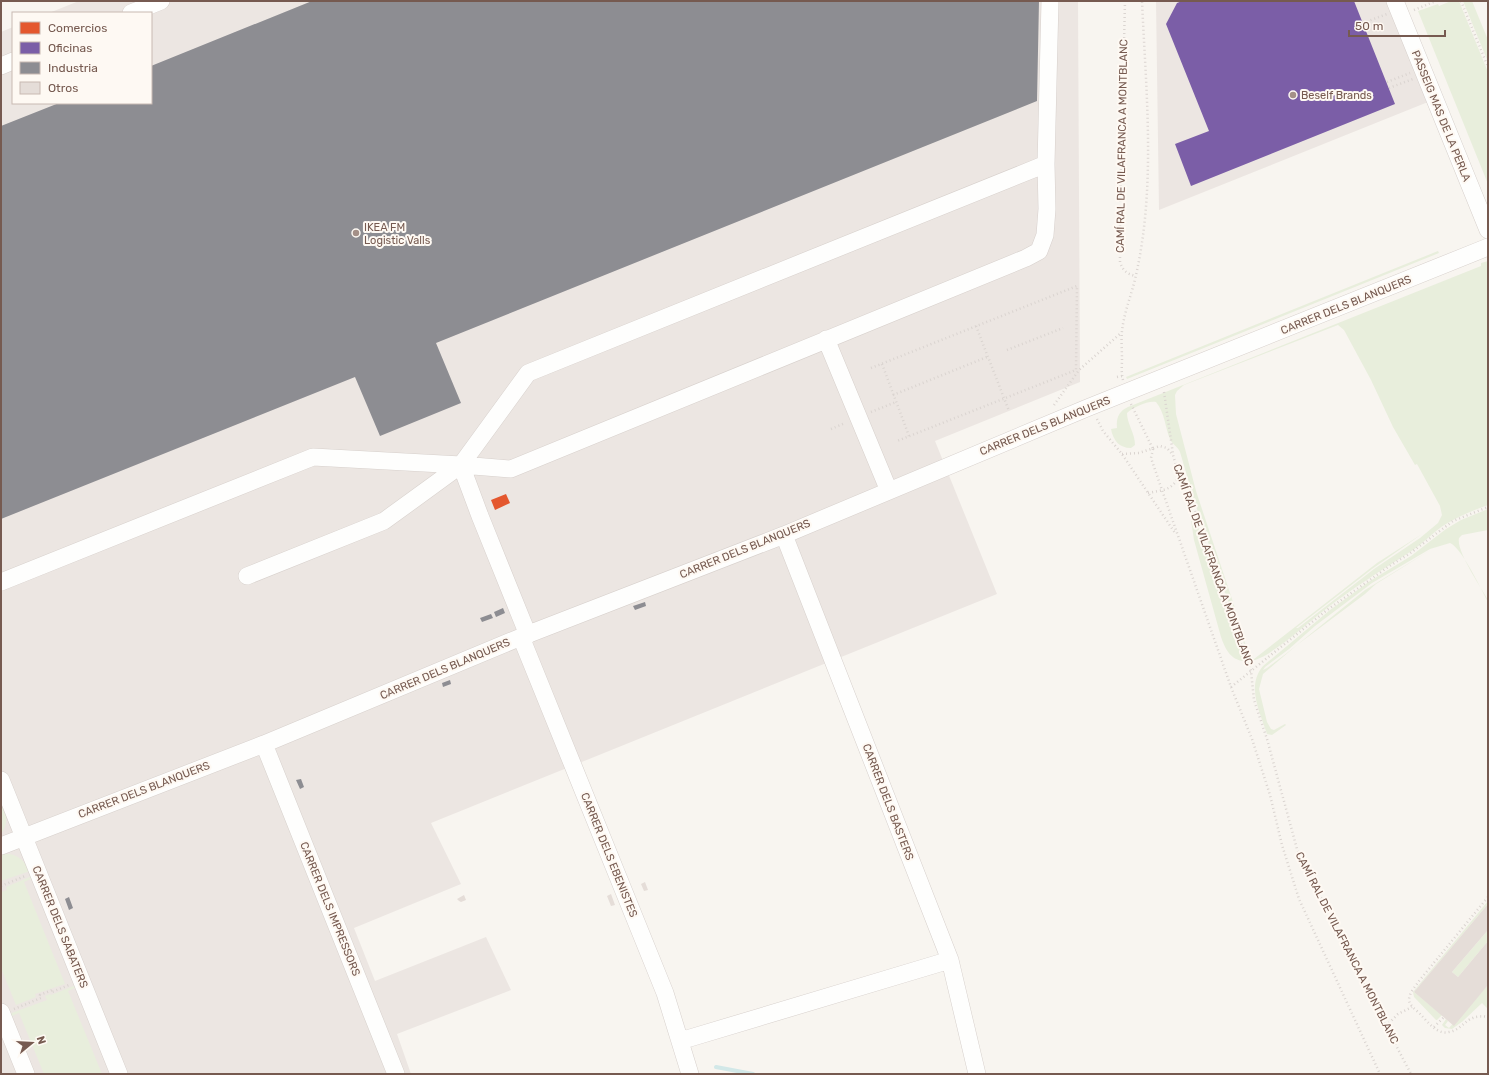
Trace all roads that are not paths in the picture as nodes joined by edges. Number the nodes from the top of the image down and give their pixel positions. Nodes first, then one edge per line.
1 (161, 1) edge
2 (1050, 1) edge
3 (1392, 7) edge
4 (134, 12) edge
5 (12, 61) edge
6 (1, 66) edge
7 (1046, 164) junction
8 (1488, 230) edge
9 (1488, 247) edge
10 (826, 340) junction
11 (461, 465) junction
12 (888, 491) junction
13 (784, 534) junction
14 (246, 576) dead end
15 (1, 582) edge
16 (525, 636) junction
17 (264, 744) junction
18 (1, 780) edge
19 (24, 837) junction
20 (1, 846) edge
21 (950, 960) junction
22 (4, 1012) edge
23 (680, 1041) junction
24 (26, 1074) edge
25 (119, 1074) edge
26 (396, 1074) edge
27 (690, 1074) edge
28 (977, 1074) edge

1 - 4 street
2 - 7 street
3 - 8 street, PASSEIG MAS DE LA PERLA
5 - 6 street
7 - 10 street
7 - 11 street
9 - 12 street, CARRER DELS BLANQUERS
10 - 11 street
10 - 12 street
11 - 14 street
11 - 15 street
11 - 16 street, CARRER DELS EBENISTES
12 - 13 street, CARRER DELS BLANQUERS
13 - 16 street, CARRER DELS BLANQUERS
13 - 21 street, CARRER DELS BASTERS
16 - 17 street, CARRER DELS BLANQUERS
16 - 23 street, CARRER DELS EBENISTES
17 - 19 street, CARRER DELS BLANQUERS
17 - 26 street, CARRER DELS IMPRESSORS
18 - 19 street, CARRER DELS SABATERS
19 - 20 street, CARRER DELS BLANQUERS
19 - 25 street, CARRER DELS SABATERS
21 - 23 street
21 - 28 street, CARRER DELS BASTERS
22 - 24 street
23 - 27 street, CARRER DELS EBENISTES

